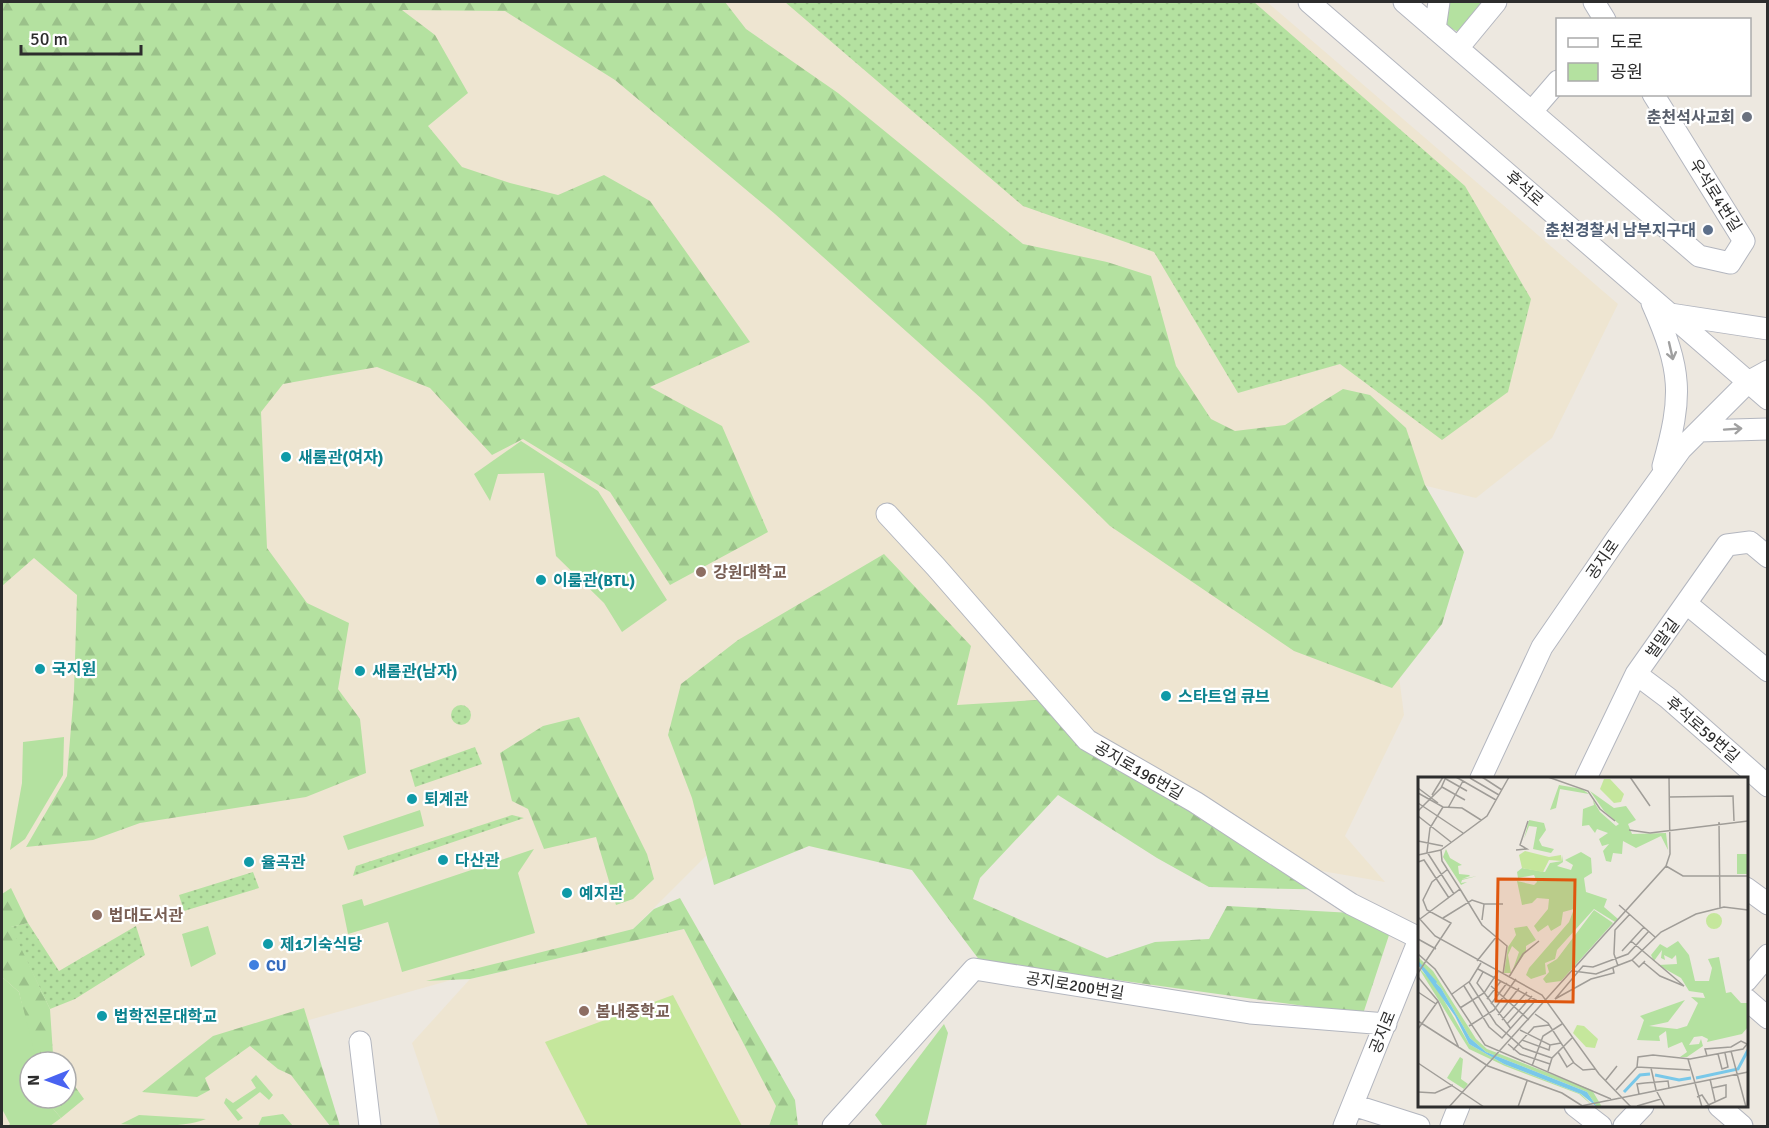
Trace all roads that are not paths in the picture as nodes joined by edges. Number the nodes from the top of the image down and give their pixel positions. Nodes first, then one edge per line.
1 (1404, 2) edge
2 (1439, 2) edge
3 (1496, 2) edge
4 (1594, 2) edge
5 (1318, 5) edge
6 (1604, 18) edge
7 (1435, 29) junction
8 (1458, 48) junction
9 (1556, 82) edge
10 (1654, 96) edge
11 (1533, 110) junction
12 (1650, 297) junction
13 (1669, 314) junction
14 (1767, 329) edge
15 (1767, 371) edge
16 (1748, 382) junction
17 (1767, 399) edge
18 (1767, 429) edge
19 (1699, 431) junction
20 (1659, 479) junction
21 (887, 514) dead end
22 (1767, 557) edge
23 (1687, 604) junction
24 (1767, 671) edge
25 (1636, 674) junction
26 (1481, 777) edge
27 (1586, 777) edge
28 (1767, 786) edge
29 (1748, 890) edge
30 (1767, 904) edge
31 (1418, 938) edge
32 (1418, 941) edge
33 (1767, 954) edge
34 (1748, 978) edge
35 (1748, 1001) edge
36 (1767, 1018) edge
37 (1386, 1024) junction
38 (360, 1042) dead end
39 (1353, 1105) junction
40 (1459, 1107) edge
41 (1576, 1107) edge
42 (1642, 1107) edge
43 (1720, 1107) edge
44 (370, 1126) edge
45 (835, 1126) edge
46 (1344, 1126) edge
47 (1419, 1126) edge
48 (1451, 1126) edge
49 (1601, 1126) edge
50 (1624, 1126) edge
51 (1742, 1126) edge

1 - 7 street, 우석로4번길
2 - 7 street
3 - 8 street
4 - 6 street
5 - 12 street, 후석로
7 - 8 street, 우석로4번길
8 - 11 street, 우석로4번길
9 - 11 street
10 - 11 street, 우석로4번길
12 - 13 street, 후석로
12 -> 20 street
13 - 14 street
13 - 16 street, 후석로
15 - 16 street, 공지로
16 - 17 street, 후석로
16 - 19 street, 공지로
19 -> 18 street
19 - 20 street, 공지로
20 - 26 street, 공지로
21 - 31 street, 공지로196번길
22 - 23 street, 벌말길
23 - 24 street
23 - 25 street, 벌말길
25 - 27 street, 벌말길
25 - 28 street, 후석로59번길
29 - 30 street
32 - 37 street, 공지로
33 - 34 street
35 - 36 street
37 - 39 street, 공지로
37 - 45 street, 공지로200번길
38 - 44 street
39 - 46 street, 공지로
39 - 47 street
40 - 48 street
41 - 49 street
42 - 50 street
43 - 51 street

